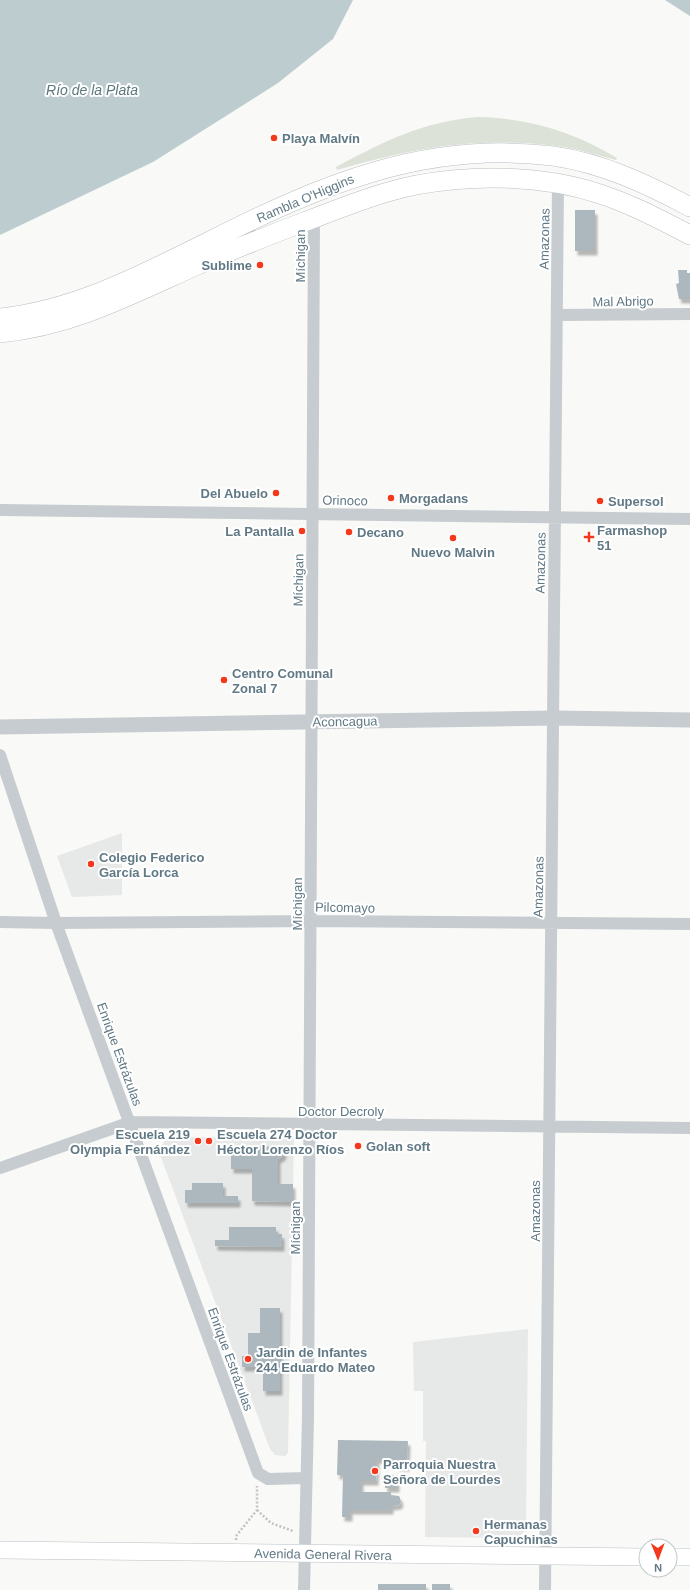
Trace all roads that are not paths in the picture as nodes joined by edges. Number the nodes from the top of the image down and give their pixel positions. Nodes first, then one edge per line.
1 (558, 183) junction
2 (690, 207) edge
3 (314, 218) junction
4 (690, 235) edge
5 (690, 314) edge
6 (557, 315) junction
7 (0, 318) edge
8 (0, 333) edge
9 (0, 510) edge
10 (313, 514) junction
11 (555, 517) junction
12 (690, 519) edge
13 (553, 718) junction
14 (690, 720) edge
15 (311, 722) junction
16 (0, 727) edge
17 (0, 756) edge
18 (311, 921) junction
19 (0, 922) edge
20 (56, 923) junction
21 (551, 923) junction
22 (690, 924) edge
23 (131, 1122) junction
24 (310, 1124) junction
25 (550, 1126) junction
26 (690, 1128) edge
27 (0, 1168) edge
28 (306, 1478) junction
29 (0, 1550) edge
30 (304, 1554) junction
31 (546, 1557) junction
32 (638, 1557) edge
33 (678, 1557) edge
34 (690, 1557) edge
35 (304, 1590) edge
36 (546, 1590) edge

1 - 3 main road, Rambla O'Higgins
1 - 4 main road, Rambla O'Higgins
1 - 6 street, Amazonas
2 - 7 main road, Rambla O'Higgins
3 - 8 main road, Rambla O'Higgins
3 - 10 street, Míchigan
5 - 6 street, Mal Abrigo
6 - 11 street, Amazonas
9 - 10 street, Orinoco
10 - 11 street, Orinoco
10 - 15 street, Míchigan
11 - 12 street, Orinoco
11 - 13 street, Amazonas
13 - 14 street, Aconcagua
13 - 15 street, Aconcagua
13 - 21 street, Amazonas
15 - 16 street, Aconcagua
15 - 18 street, Míchigan
17 - 20 street, Enrique Estrázulas
18 - 20 street, Pilcomayo
18 - 21 street, Pilcomayo
18 - 24 street, Míchigan
19 - 20 street, Pilcomayo
20 - 23 street, Enrique Estrázulas
21 - 22 street, Pilcomayo
21 - 25 street, Amazonas
23 - 24 street, Doctor Decroly
23 - 27 street, Doctor Decroly
23 - 28 street, Enrique Estrázulas
24 - 25 street, Doctor Decroly
24 - 28 street, Míchigan
25 - 26 street, Doctor Decroly
25 - 31 street, Amazonas
28 - 30 street, Míchigan
29 - 30 main road, Avenida General Rivera
30 - 31 main road, Avenida General Rivera
30 - 35 street, Míchigan
31 - 32 main road, Avenida General Rivera
31 - 36 street, Amazonas
33 - 34 main road

